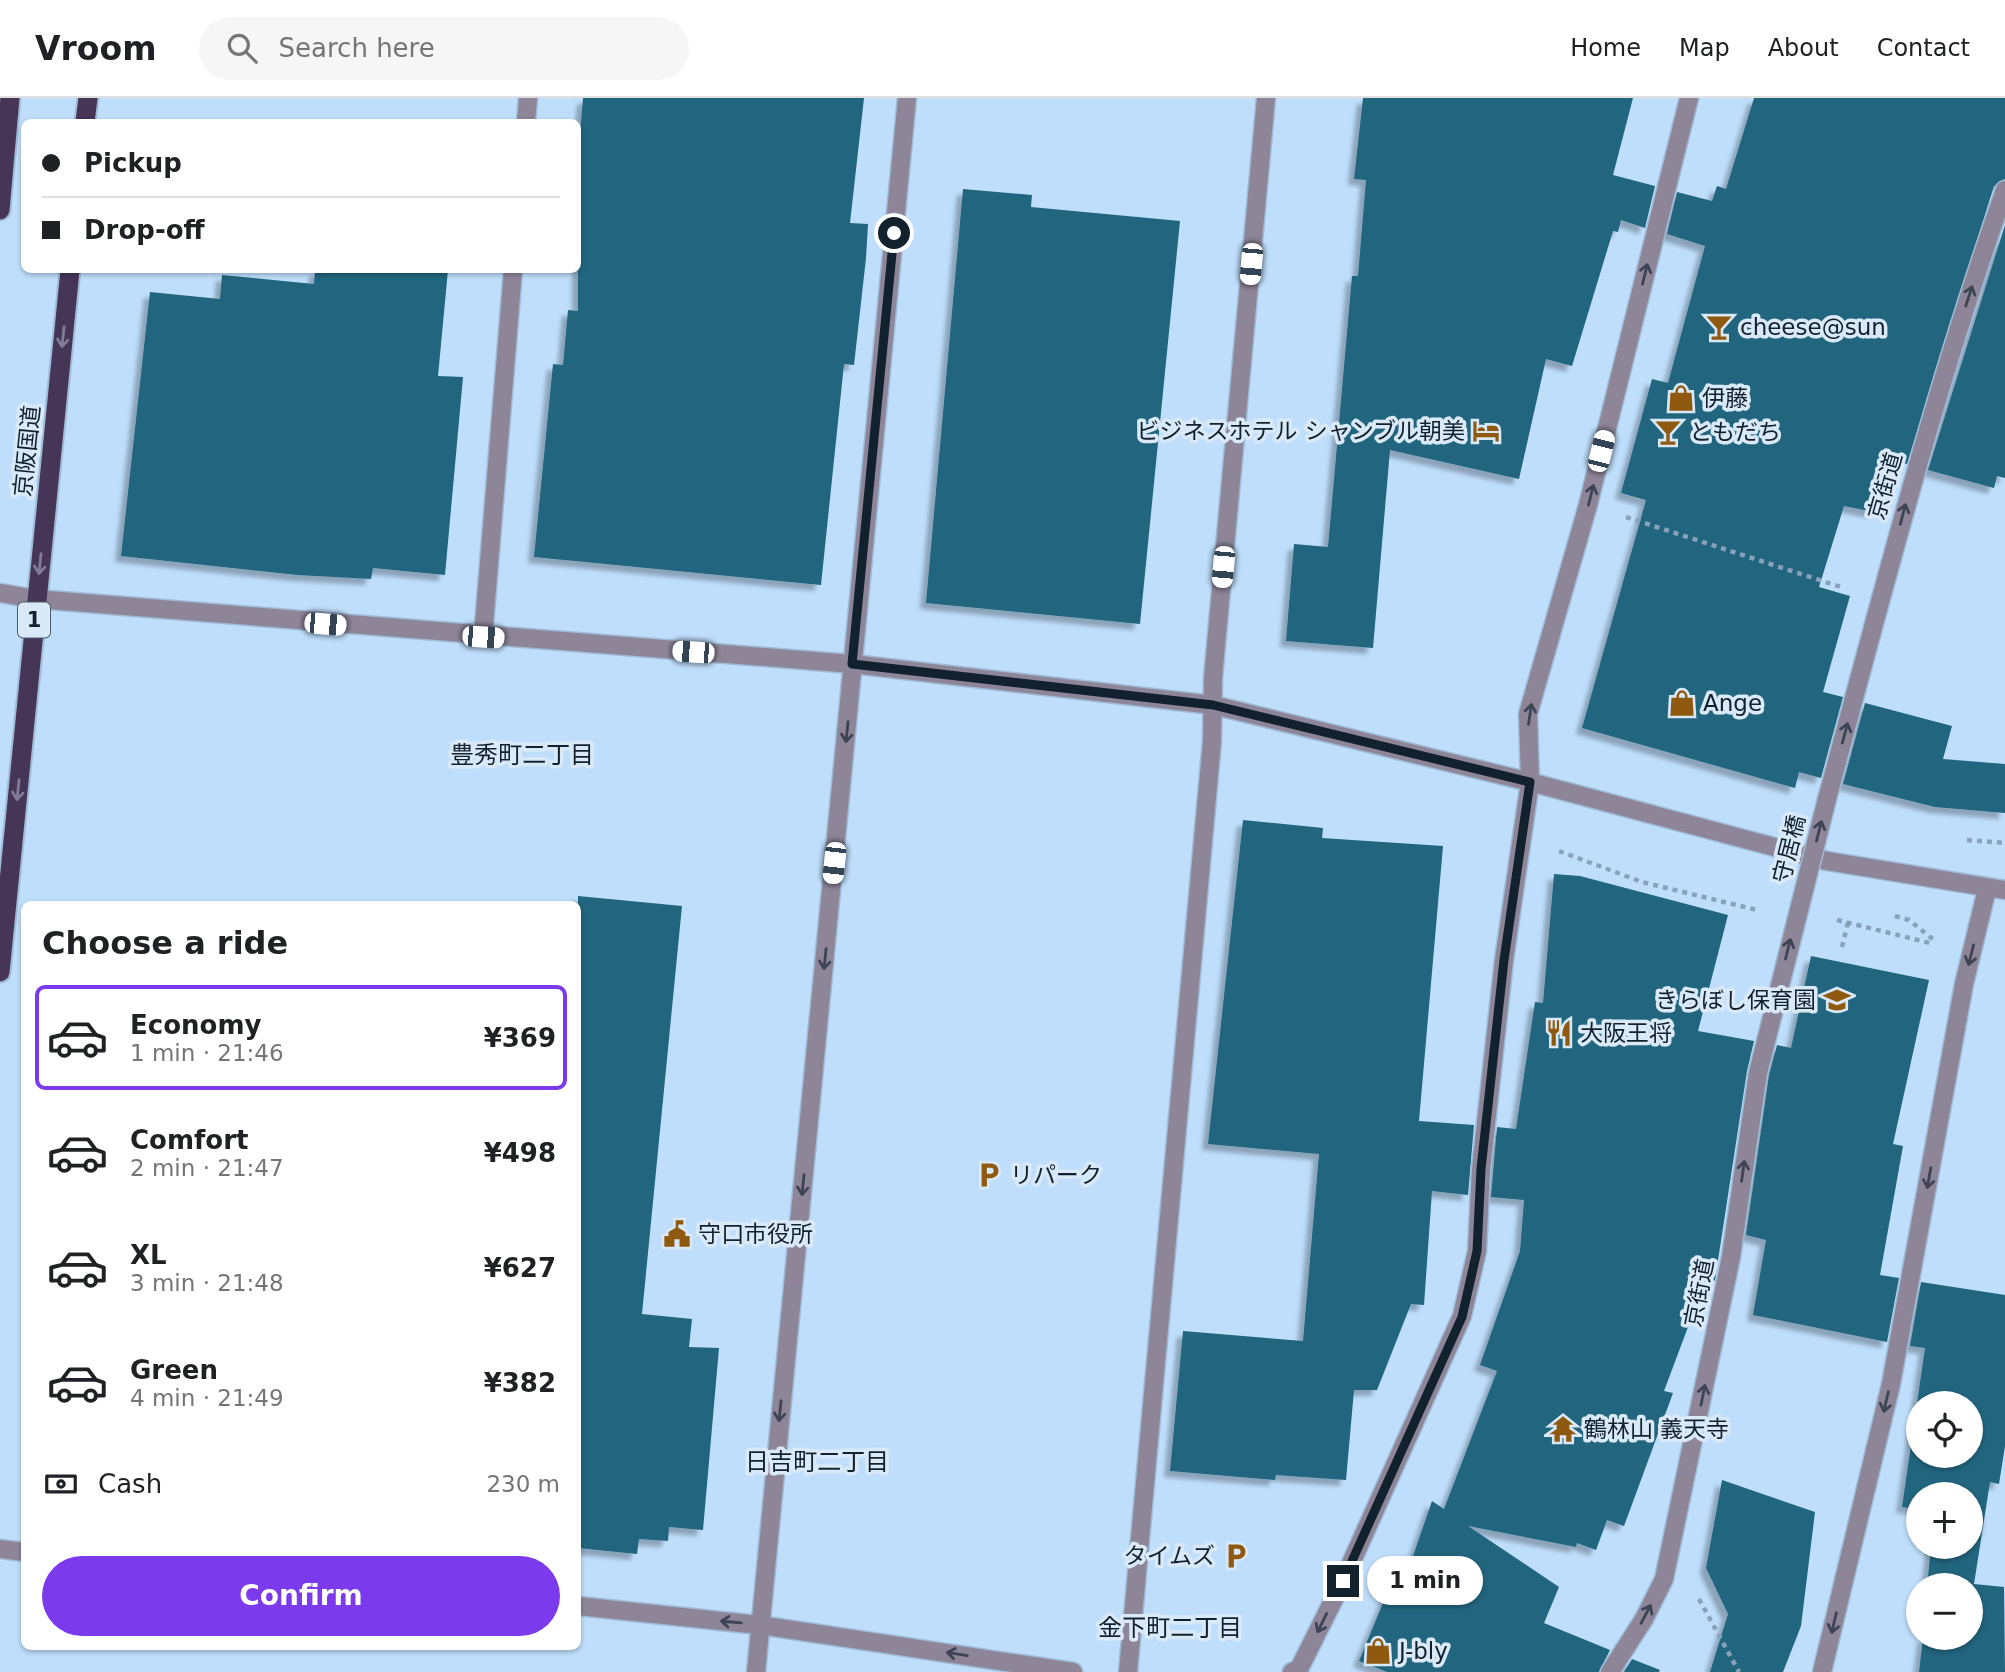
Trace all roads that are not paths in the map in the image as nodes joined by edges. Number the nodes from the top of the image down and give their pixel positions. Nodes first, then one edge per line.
1 (9, 98) edge
2 (88, 98) edge
3 (528, 98) edge
4 (907, 98) edge
5 (1266, 98) edge
6 (1689, 98) edge
7 (85, 119) edge
8 (526, 119) edge
9 (2005, 190) edge
10 (0, 210) edge
11 (70, 273) edge
12 (513, 273) edge
13 (0, 593) edge
14 (36, 599) junction
15 (483, 637) junction
16 (852, 664) junction
17 (1213, 705) junction
18 (1530, 782) junction
19 (1827, 799) joint
20 (1996, 890) edge
21 (1797, 915) joint
22 (0, 972) edge
23 (0, 1549) edge
24 (21, 1552) edge
25 (581, 1606) edge
26 (759, 1625) junction
27 (1299, 1671) edge
28 (756, 1672) edge
29 (1073, 1672) edge
30 (1128, 1672) edge
31 (1610, 1672) edge
32 (1822, 1672) edge

1 - 10 highway
2 - 7 highway
3 - 8 street
4 - 16 street
5 - 17 street
18 -> 6 street
19 -> 9 street, 京街道
11 -> 14 highway, 京阪国道 / 1
12 - 15 street
13 - 14 street
14 - 15 street
14 -> 22 highway, 京阪国道 / 1
15 - 16 street
16 - 17 street
16 -> 26 street
17 - 18 street
17 - 30 street
18 - 20 street
18 -> 27 street
21 -> 19 street, 守居橋, bridge
20 -> 32 street
31 -> 21 street, 京街道
23 - 24 street
26 -> 25 street
26 - 28 street
29 -> 26 street

